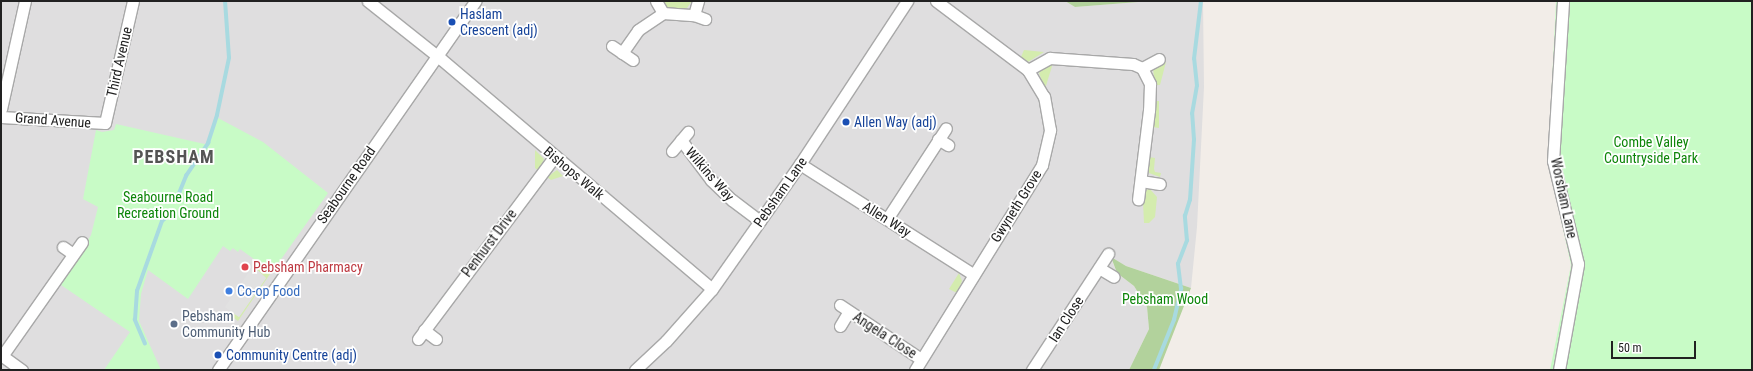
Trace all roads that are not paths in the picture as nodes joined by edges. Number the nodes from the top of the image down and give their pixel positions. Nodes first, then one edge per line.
1 (25, 1) edge
2 (133, 1) edge
3 (368, 1) edge
4 (475, 1) edge
5 (656, 1) edge
6 (698, 1) edge
7 (907, 1) edge
8 (936, 1) edge
9 (1563, 1) edge
10 (663, 13) junction
11 (612, 46) dead end
12 (622, 53) junction
13 (436, 56) junction
14 (1159, 59) dead end
15 (634, 60) dead end
16 (1142, 68) junction
17 (1028, 70) junction
18 (1, 109) edge
19 (1, 117) edge
20 (105, 123) joint
21 (946, 128) dead end
22 (938, 139) junction
23 (948, 145) dead end
24 (672, 151) dead end
25 (555, 156) junction
26 (800, 164) junction
27 (1141, 181) junction
28 (1160, 184) dead end
29 (1138, 199) dead end
30 (887, 219) junction
31 (760, 221) junction
32 (82, 242) dead end
33 (63, 247) dead end
34 (73, 254) junction
35 (1108, 254) dead end
36 (1099, 268) junction
37 (974, 274) junction
38 (1114, 277) dead end
39 (712, 289) junction
40 (840, 326) dead end
41 (436, 339) dead end
42 (1, 356) edge
43 (921, 359) junction
44 (22, 370) edge
45 (218, 370) edge
46 (635, 370) edge
47 (915, 370) edge
48 (1032, 370) edge
49 (1559, 370) edge

1 - 18 street
2 - 20 street, Third Avenue
3 - 13 street, Bishops Walk
4 - 13 street, Seabourne Road
5 - 10 street
6 - 10 street
7 - 26 street, Pebsham Lane
8 - 17 street, Gwyneth Grove
9 - 49 street, Worsham Lane
10 - 12 street
11 - 12 street
12 - 15 street
13 - 25 street, Bishops Walk
13 - 45 street, Seabourne Road
14 - 16 street
16 - 17 street
16 - 27 street
17 - 37 street, Gwyneth Grove
19 - 20 street, Grand Avenue
21 - 22 street
22 - 23 street
22 - 30 street
24 - 31 street, Wilkins Way
25 - 39 street, Bishops Walk
25 - 41 street, Penhurst Drive
26 - 30 street, Allen Way
26 - 31 street, Pebsham Lane
27 - 28 street
27 - 29 street
30 - 37 street, Allen Way
31 - 39 street, Pebsham Lane
32 - 34 street
33 - 34 street
34 - 42 street
35 - 36 street, Ian Close
36 - 38 street
36 - 48 street, Ian Close
37 - 43 street, Gwyneth Grove
39 - 46 street, Pebsham Lane
40 - 43 street, Angela Close
42 - 44 street
43 - 47 street, Gwyneth Grove

